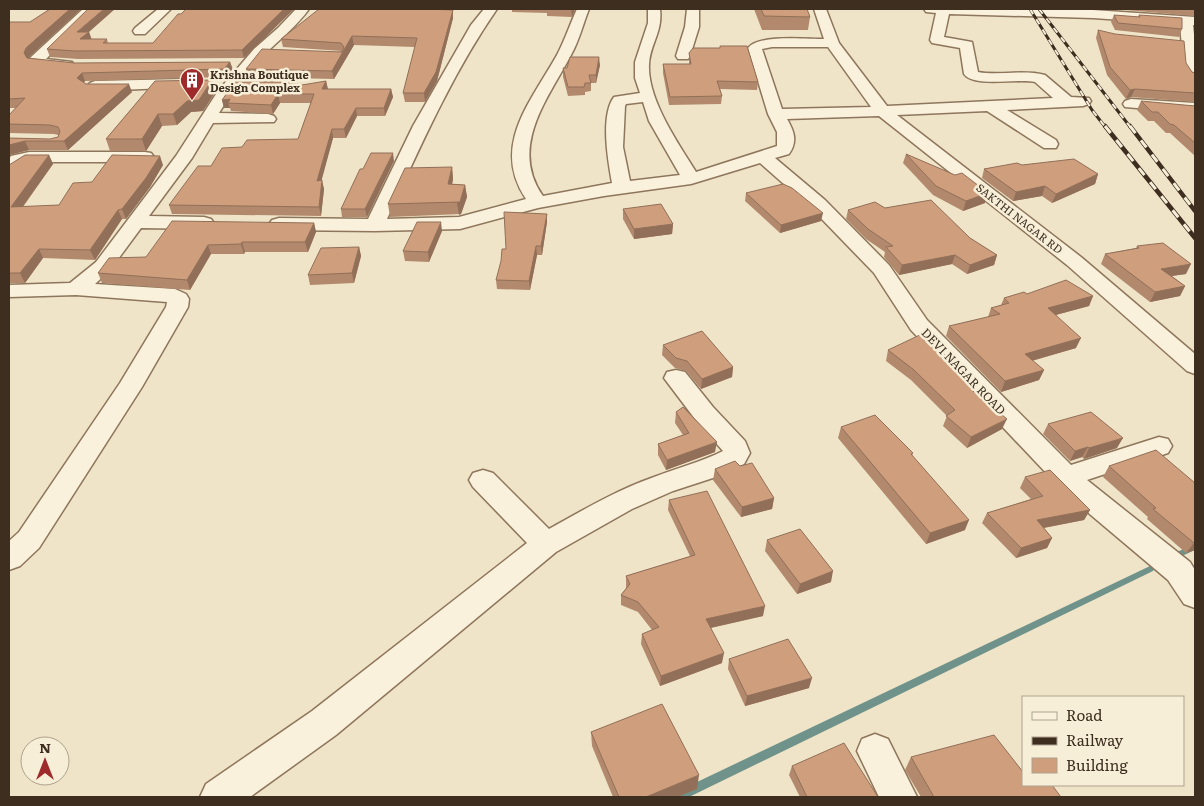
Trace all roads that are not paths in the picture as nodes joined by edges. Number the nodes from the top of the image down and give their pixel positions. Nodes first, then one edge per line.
1 (90, 9) edge
2 (165, 9) edge
3 (303, 9) edge
4 (491, 9) edge
5 (583, 9) edge
6 (654, 9) edge
7 (693, 9) edge
8 (820, 9) edge
9 (936, 9) edge
10 (970, 10) edge
11 (1058, 11) edge
12 (1191, 21) edge
13 (140, 30) dead end
14 (832, 43) junction
15 (259, 52) junction
16 (279, 53) edge
17 (683, 56) dead end
18 (231, 64) edge
19 (249, 64) junction
20 (78, 65) edge
21 (1194, 72) edge
22 (195, 84) edge
23 (214, 84) dead end
24 (242, 84) junction
25 (90, 86) edge
26 (648, 97) junction
27 (1130, 104) dead end
28 (990, 106) junction
29 (1179, 106) junction
30 (1195, 108) edge
31 (882, 111) junction
32 (776, 114) junction
33 (208, 118) junction
34 (268, 119) dead end
35 (1195, 121) edge
36 (1050, 144) dead end
37 (763, 157) junction
38 (183, 158) junction
39 (9, 169) edge
40 (691, 179) junction
41 (622, 188) junction
42 (538, 202) junction
43 (137, 222) junction
44 (223, 223) edge
45 (261, 223) edge
46 (375, 225) junction
47 (76, 289) junction
48 (9, 291) edge
49 (1195, 366) edge
50 (676, 378) dead end
51 (1159, 446) dead end
52 (1066, 477) junction
53 (483, 480) dead end
54 (546, 544) junction
55 (9, 558) edge
56 (1187, 583) edge
57 (875, 751) dead end
58 (219, 797) edge
59 (898, 797) edge

1 - 20 street
2 - 13 street
3 - 15 street
4 - 46 street
5 - 42 street
6 - 26 street
7 - 17 street
8 - 14 street, SAKTHI NAGAR RD
9 - 10 street
9 - 28 street
10 - 11 street
11 - 12 street
12 - 21 street
14 - 31 street, SAKTHI NAGAR RD
14 - 32 street
15 - 16 street
15 - 19 street
18 - 19 street
19 - 24 street
22 - 25 street
23 - 24 street
24 - 33 street
26 - 40 street
26 - 41 street
27 - 29 street
28 - 31 street
28 - 36 street
29 - 30 street
29 - 35 street
31 - 32 street
31 - 49 street, SAKTHI NAGAR RD
32 - 37 street
33 - 34 street
33 - 38 street
37 - 40 street
37 - 52 street, DEVI NAGAR ROAD
38 - 39 street
38 - 43 street
40 - 41 street
41 - 42 street
42 - 46 street
43 - 44 street
43 - 47 street
45 - 46 street
47 - 48 street
47 - 55 street
50 - 54 street
51 - 52 street
52 - 56 street, DEVI NAGAR ROAD
53 - 54 street
54 - 58 street
57 - 59 street

